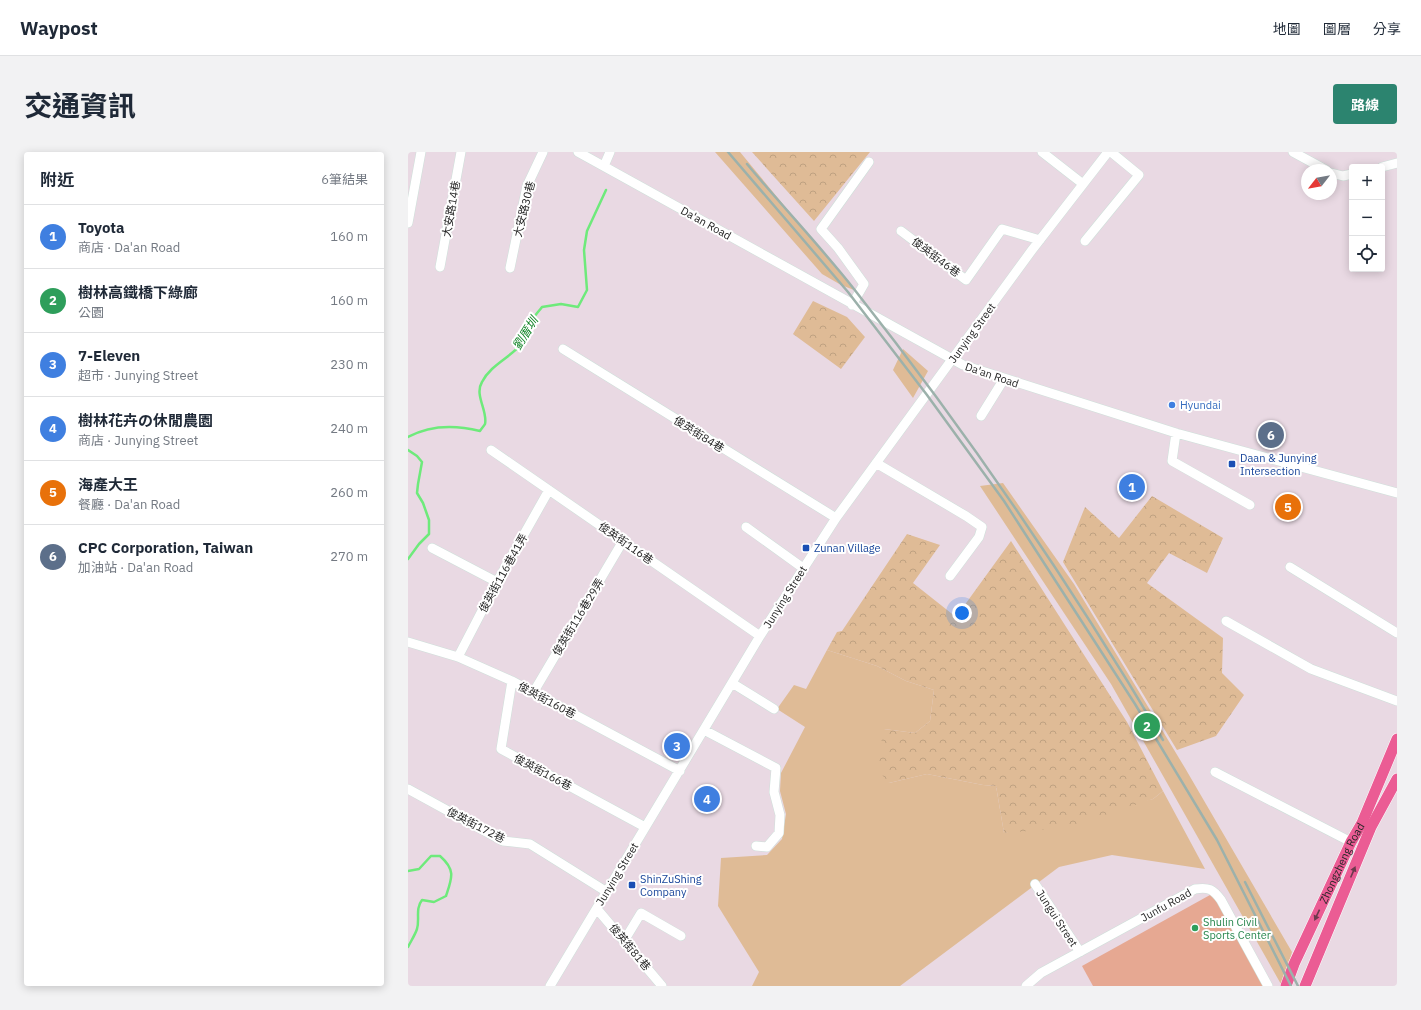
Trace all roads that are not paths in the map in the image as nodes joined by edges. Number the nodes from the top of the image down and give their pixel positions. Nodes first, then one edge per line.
1 (421, 152) edge
2 (461, 152) edge
3 (543, 152) edge
4 (578, 152) edge
5 (610, 152) edge
6 (1042, 152) edge
7 (1108, 152) edge
8 (1111, 152) edge
9 (1293, 152) edge
10 (869, 162) dead end
11 (1397, 163) edge
12 (1315, 164) edge
13 (604, 166) junction
14 (1385, 166) edge
15 (1337, 174) edge
16 (1349, 175) edge
17 (1083, 184) junction
18 (408, 223) edge
19 (901, 231) dead end
20 (1040, 240) junction
21 (1084, 241) dead end
22 (440, 267) dead end
23 (510, 268) dead end
24 (852, 305) junction
25 (563, 349) dead end
26 (952, 359) junction
27 (1004, 379) junction
28 (981, 416) dead end
29 (1176, 433) junction
30 (491, 450) dead end
31 (876, 463) junction
32 (549, 490) junction
33 (1397, 493) edge
34 (1250, 505) dead end
35 (836, 518) junction
36 (746, 527) dead end
37 (623, 541) junction
38 (432, 548) dead end
39 (1290, 567) dead end
40 (803, 568) junction
41 (950, 576) dead end
42 (497, 582) junction
43 (1226, 621) dead end
44 (1397, 633) edge
45 (760, 636) junction
46 (408, 642) edge
47 (458, 657) junction
48 (512, 682) junction
49 (732, 683) junction
50 (533, 693) junction
51 (1397, 701) edge
52 (774, 709) dead end
53 (704, 730) junction
54 (1397, 739) edge
55 (1397, 759) edge
56 (680, 771) junction
57 (1214, 772) dead end
58 (1393, 777) edge
59 (408, 789) edge
60 (1367, 825) junction
61 (645, 827) junction
62 (1351, 842) junction
63 (756, 846) dead end
64 (1035, 884) dead end
65 (607, 892) junction
66 (597, 909) junction
67 (681, 936) dead end
68 (624, 940) junction
69 (1080, 952) junction
70 (553, 985) edge
71 (662, 986) edge
72 (1026, 986) edge
73 (1268, 986) edge
74 (1286, 986) edge
75 (1305, 986) edge

1 - 18 street
2 - 22 street, 大安路14巷
3 - 23 street, 大安路30巷
4 - 13 street, Da'an Road
5 - 13 street
6 - 17 street
7 - 17 street, Junying Street
8 - 21 street
9 - 12 street
10 - 24 street
11 - 14 street
13 - 24 street, Da'an Road
15 - 16 street
17 - 20 street, Junying Street
19 - 20 street, 俊英街46巷
20 - 26 street, Junying Street
24 - 26 street, Da'an Road
25 - 35 street, 俊英街84巷
26 - 27 street, Da'an Road
26 - 31 street, Junying Street
27 - 28 street
27 - 29 street, Da'an Road
29 - 33 street, Da'an Road
29 - 34 street
30 - 32 street, 俊英街116巷
31 - 35 street, Junying Street
31 - 41 street
32 - 37 street, 俊英街116巷
32 - 42 street, 俊英街116巷41弄
35 - 40 street, Junying Street
36 - 40 street
37 - 45 street, 俊英街116巷
37 - 50 street, 俊英街116巷29弄
38 - 42 street
39 - 44 street
40 - 45 street, Junying Street
42 - 47 street, 俊英街116巷41弄
43 - 51 street
45 - 49 street, Junying Street
46 - 47 street, 俊英街160巷
47 - 48 street, 俊英街160巷
48 - 50 street, 俊英街160巷
48 - 61 street, 俊英街166巷
49 - 52 street
49 - 53 street, Junying Street
50 - 56 street, 俊英街160巷
53 - 56 street, Junying Street
53 - 63 street
54 - 60 main road, Zhongzheng Road
55 - 58 main road
56 - 61 street, Junying Street
57 - 62 street
58 - 60 main road
59 - 65 street, 俊英街172巷
60 - 62 main road, Zhongzheng Road
75 -> 60 main road, Zhongzheng Road
61 - 65 street, Junying Street
62 -> 74 main road, Zhongzheng Road
64 - 69 street, Jungui Street
65 - 66 street, Junying Street
66 - 68 street, 俊英街81巷
66 - 70 street, Junying Street
67 - 68 street
68 - 71 street, 俊英街81巷
69 - 72 street, Junfu Road
69 - 73 street, Junfu Road

